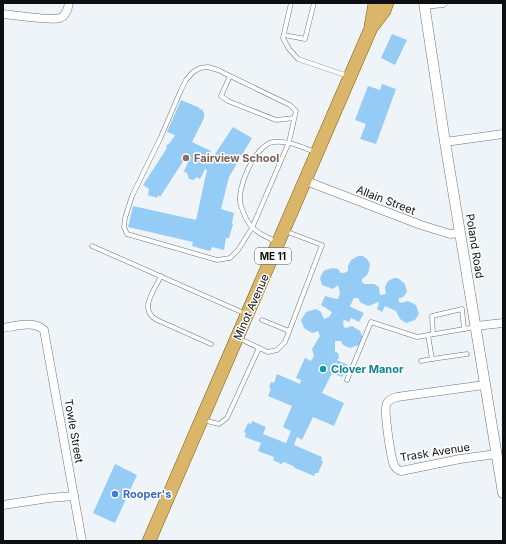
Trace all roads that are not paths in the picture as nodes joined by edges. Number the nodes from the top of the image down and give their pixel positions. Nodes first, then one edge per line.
1 (69, 3) edge
2 (291, 3) edge
3 (314, 3) edge
4 (375, 3) edge
5 (387, 3) edge
6 (443, 3) edge
7 (425, 4) edge
8 (3, 14) edge
9 (371, 28) junction
10 (284, 35) junction
11 (230, 76) junction
12 (350, 77) junction
13 (294, 118) junction
14 (503, 134) edge
15 (289, 142) junction
16 (445, 142) junction
17 (318, 153) junction
18 (306, 181) junction
19 (252, 228) junction
20 (284, 230) junction
21 (460, 233) junction
22 (279, 244) junction
23 (92, 246) dead end
24 (161, 276) junction
25 (248, 315) junction
26 (262, 320) dead end
27 (503, 323) edge
28 (476, 326) junction
29 (3, 328) edge
30 (464, 328) junction
31 (289, 331) junction
32 (433, 334) junction
33 (428, 335) junction
34 (238, 338) junction
35 (211, 344) dead end
36 (259, 348) junction
37 (467, 354) dead end
38 (432, 360) junction
39 (421, 361) dead end
40 (347, 380) dead end
41 (484, 385) junction
42 (202, 420) junction
43 (496, 454) junction
44 (503, 493) edge
45 (74, 496) junction
46 (3, 505) edge
47 (82, 541) edge
48 (149, 541) edge

1 - 8 street
2 - 10 lane
3 - 10 lane
4 - 9 main road, Minot Avenue / ME 11
5 - 9 main road, Minot Avenue / ME 11
6 - 7 street
7 - 16 street, Poland Road
9 - 12 main road, Minot Avenue / ME 11
10 - 12 lane
11 - 13 lane
11 - 13 lane
11 - 19 lane
12 - 17 main road, Minot Avenue / ME 11
13 - 15 lane
14 - 16 street
15 - 17 lane
15 - 19 lane
15 - 19 lane
16 - 21 street, Poland Road
17 - 18 main road, Minot Avenue / ME 11
18 - 20 main road, Minot Avenue / ME 11
18 - 21 street, Allain Street
19 - 22 lane
20 - 22 main road, Minot Avenue / ME 11
20 - 31 lane
21 - 28 street, Poland Road
22 - 25 main road, Minot Avenue / ME 11
23 - 24 lane
24 - 25 lane
24 - 35 lane
25 - 34 main road, Minot Avenue / ME 11
26 - 31 lane
27 - 28 street
28 - 30 lane
28 - 41 street, Poland Road
29 - 45 street, Towle Street
30 - 32 lane
30 - 32 lane
31 - 36 lane
32 - 33 lane
33 - 38 lane
33 - 40 lane
34 - 36 lane
34 - 42 main road, Minot Avenue / ME 11
36 - 42 lane
37 - 38 lane
38 - 39 lane
41 - 43 street, Poland Road
41 - 43 street, Trask Avenue
42 - 48 main road, Minot Avenue / ME 11
43 - 44 street, Poland Road
45 - 46 street
45 - 47 street, Towle Street

